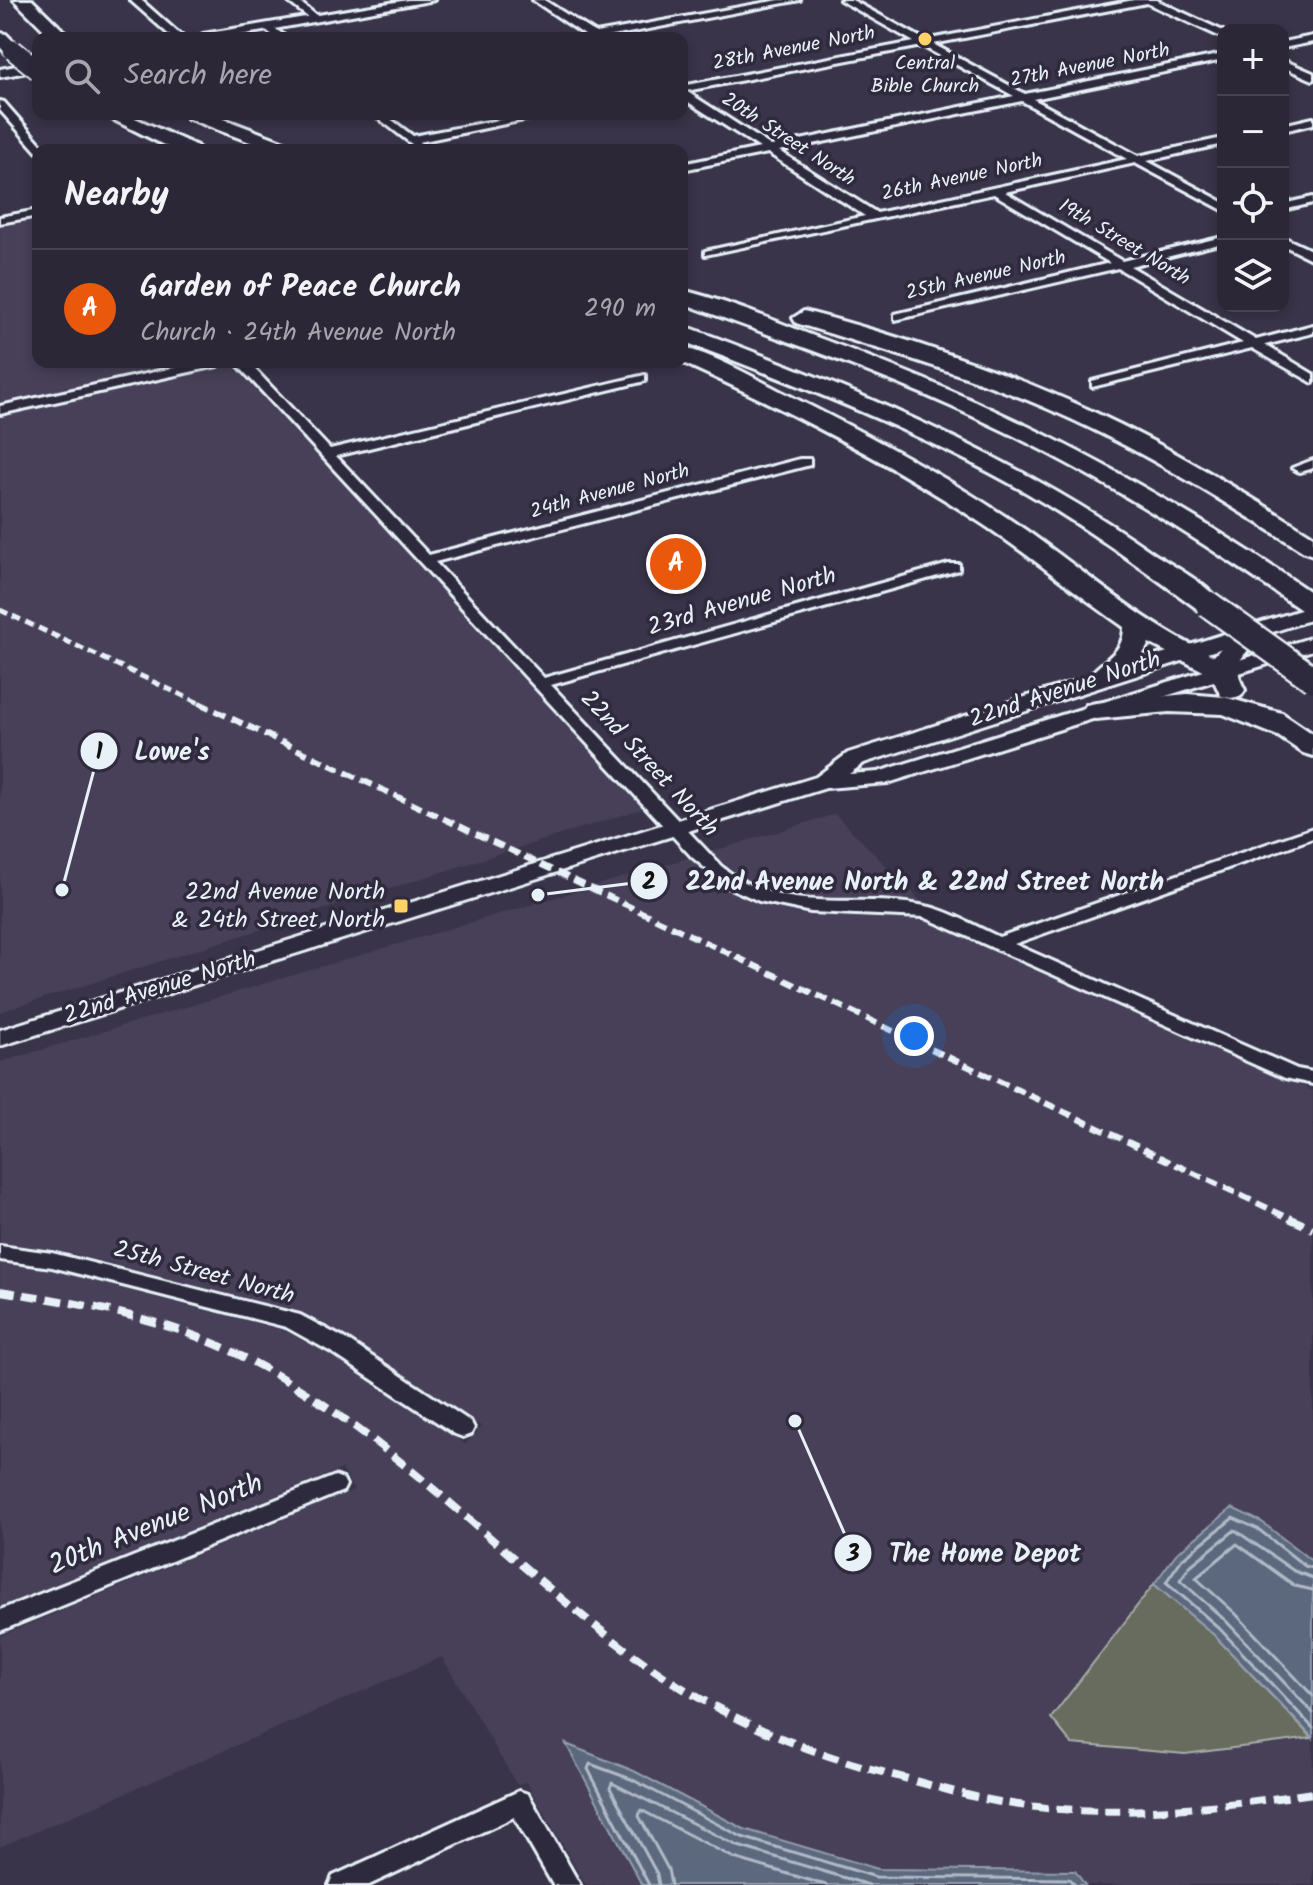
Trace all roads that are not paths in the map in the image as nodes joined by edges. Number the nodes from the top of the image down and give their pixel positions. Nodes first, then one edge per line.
1 (22, 0) edge
2 (135, 0) edge
3 (291, 0) edge
4 (429, 0) edge
5 (538, 0) edge
6 (795, 0) edge
7 (845, 0) edge
8 (1149, 0) edge
9 (316, 19) junction
10 (268, 27) junction
11 (56, 32) edge
12 (172, 32) edge
13 (238, 32) edge
14 (274, 32) edge
15 (584, 32) edge
16 (619, 32) edge
17 (1217, 32) edge
18 (1313, 39) edge
19 (920, 43) junction
20 (7, 44) edge
21 (1289, 44) edge
22 (1217, 58) edge
23 (32, 63) edge
24 (1289, 66) edge
25 (32, 69) edge
26 (0, 73) edge
27 (1313, 77) edge
28 (688, 90) edge
29 (688, 95) edge
30 (1021, 98) junction
31 (0, 104) edge
32 (124, 120) edge
33 (210, 120) edge
34 (386, 120) edge
35 (516, 120) edge
36 (1313, 121) edge
37 (1289, 127) edge
38 (411, 140) junction
39 (1217, 142) edge
40 (36, 144) edge
41 (177, 144) edge
42 (272, 144) edge
43 (416, 144) edge
44 (770, 149) junction
45 (1136, 160) junction
46 (688, 166) edge
47 (996, 191) junction
48 (1313, 200) edge
49 (1217, 204) edge
50 (1289, 206) edge
51 (32, 214) edge
52 (875, 217) junction
53 (0, 220) edge
54 (1313, 239) edge
55 (1217, 241) edge
56 (1289, 242) edge
57 (1289, 243) edge
58 (709, 253) dead end
59 (1313, 256) edge
60 (1121, 265) junction
61 (688, 284) edge
62 (688, 298) edge
63 (899, 317) dead end
64 (1313, 329) edge
65 (688, 335) edge
66 (1253, 344) junction
67 (688, 357) edge
68 (190, 368) edge
69 (247, 368) edge
70 (640, 378) dead end
71 (1313, 379) edge
72 (1097, 384) dead end
73 (0, 410) edge
74 (326, 454) junction
75 (805, 462) dead end
76 (1313, 547) edge
77 (426, 560) junction
78 (954, 567) dead end
79 (1313, 606) edge
80 (1313, 612) edge
81 (1137, 623) junction
82 (1252, 631) junction
83 (1313, 643) edge
84 (1183, 652) junction
85 (1223, 670) junction
86 (1101, 679) junction
87 (1313, 679) edge
88 (542, 683) junction
89 (1096, 711) junction
90 (1288, 730) junction
91 (1313, 747) edge
92 (824, 782) junction
93 (674, 827) junction
94 (1312, 833) edge
95 (998, 943) junction
96 (0, 1038) edge
97 (1313, 1078) edge
98 (0, 1253) edge
99 (463, 1428) dead end
100 (335, 1485) dead end
101 (0, 1621) edge
102 (342, 1885) edge
103 (567, 1885) edge

1 - 11 highway
2 - 12 street
3 - 9 street
4 - 9 street
5 - 15 street
6 - 16 street
7 - 19 street
8 - 17 street
8 - 19 street, 28th Avenue North
9 - 10 street
10 - 13 street
10 - 14 street
18 - 21 street
19 - 28 street, 28th Avenue North
19 - 30 street
20 - 23 highway, bridge
22 - 30 street, 27th Avenue North
24 - 27 street
25 - 26 street
29 - 44 street, 20th Street North
30 - 44 street, 27th Avenue North
30 - 45 street
31 - 40 street
32 - 41 highway
33 - 42 highway
34 - 38 street
35 - 38 street
36 - 37 street
38 - 43 street
39 - 45 street, 26th Avenue North
44 - 46 street, 27th Avenue North
44 - 52 street, 20th Street North
45 - 47 street, 26th Avenue North
45 - 49 street
47 - 52 street, 26th Avenue North
47 - 60 street, 19th Street North
48 - 50 street
51 - 53 street
52 - 58 street, 26th Avenue North
54 - 56 street
55 - 60 street, 25th Avenue North
57 - 59 street
60 - 63 street, 25th Avenue North
60 - 66 street, 19th Street North
61 - 76 highway
62 - 79 highway
64 - 66 street
65 - 87 highway, bridge
66 - 71 street, 19th Street North
66 - 72 street
67 - 81 highway
68 - 73 street
69 - 74 street, 22nd Street North
70 - 74 street
74 - 77 street, 22nd Street North
75 - 77 street, 24th Avenue North
77 - 88 street, 22nd Street North
78 - 88 street, 23rd Avenue North
80 - 82 main road, 22nd Avenue North
81 - 84 highway
81 - 86 highway
82 - 84 main road, 22nd Avenue North
82 - 85 highway
83 - 85 main road, 22nd Avenue North
84 - 85 highway
84 - 86 main road, 22nd Avenue North
85 - 89 main road, 22nd Avenue North
85 - 90 highway
86 - 92 main road, 22nd Avenue North
88 - 93 street, 22nd Street North
89 - 90 highway
89 - 92 main road, 22nd Avenue North
90 - 91 highway
92 - 93 main road, 22nd Avenue North
93 - 95 street, 22nd Street North
93 - 96 main road, 22nd Avenue North
94 - 95 street
95 - 97 street, 22nd Street North
98 - 99 street, 25th Street North
100 - 101 street, 20th Avenue North
102 - 103 street

